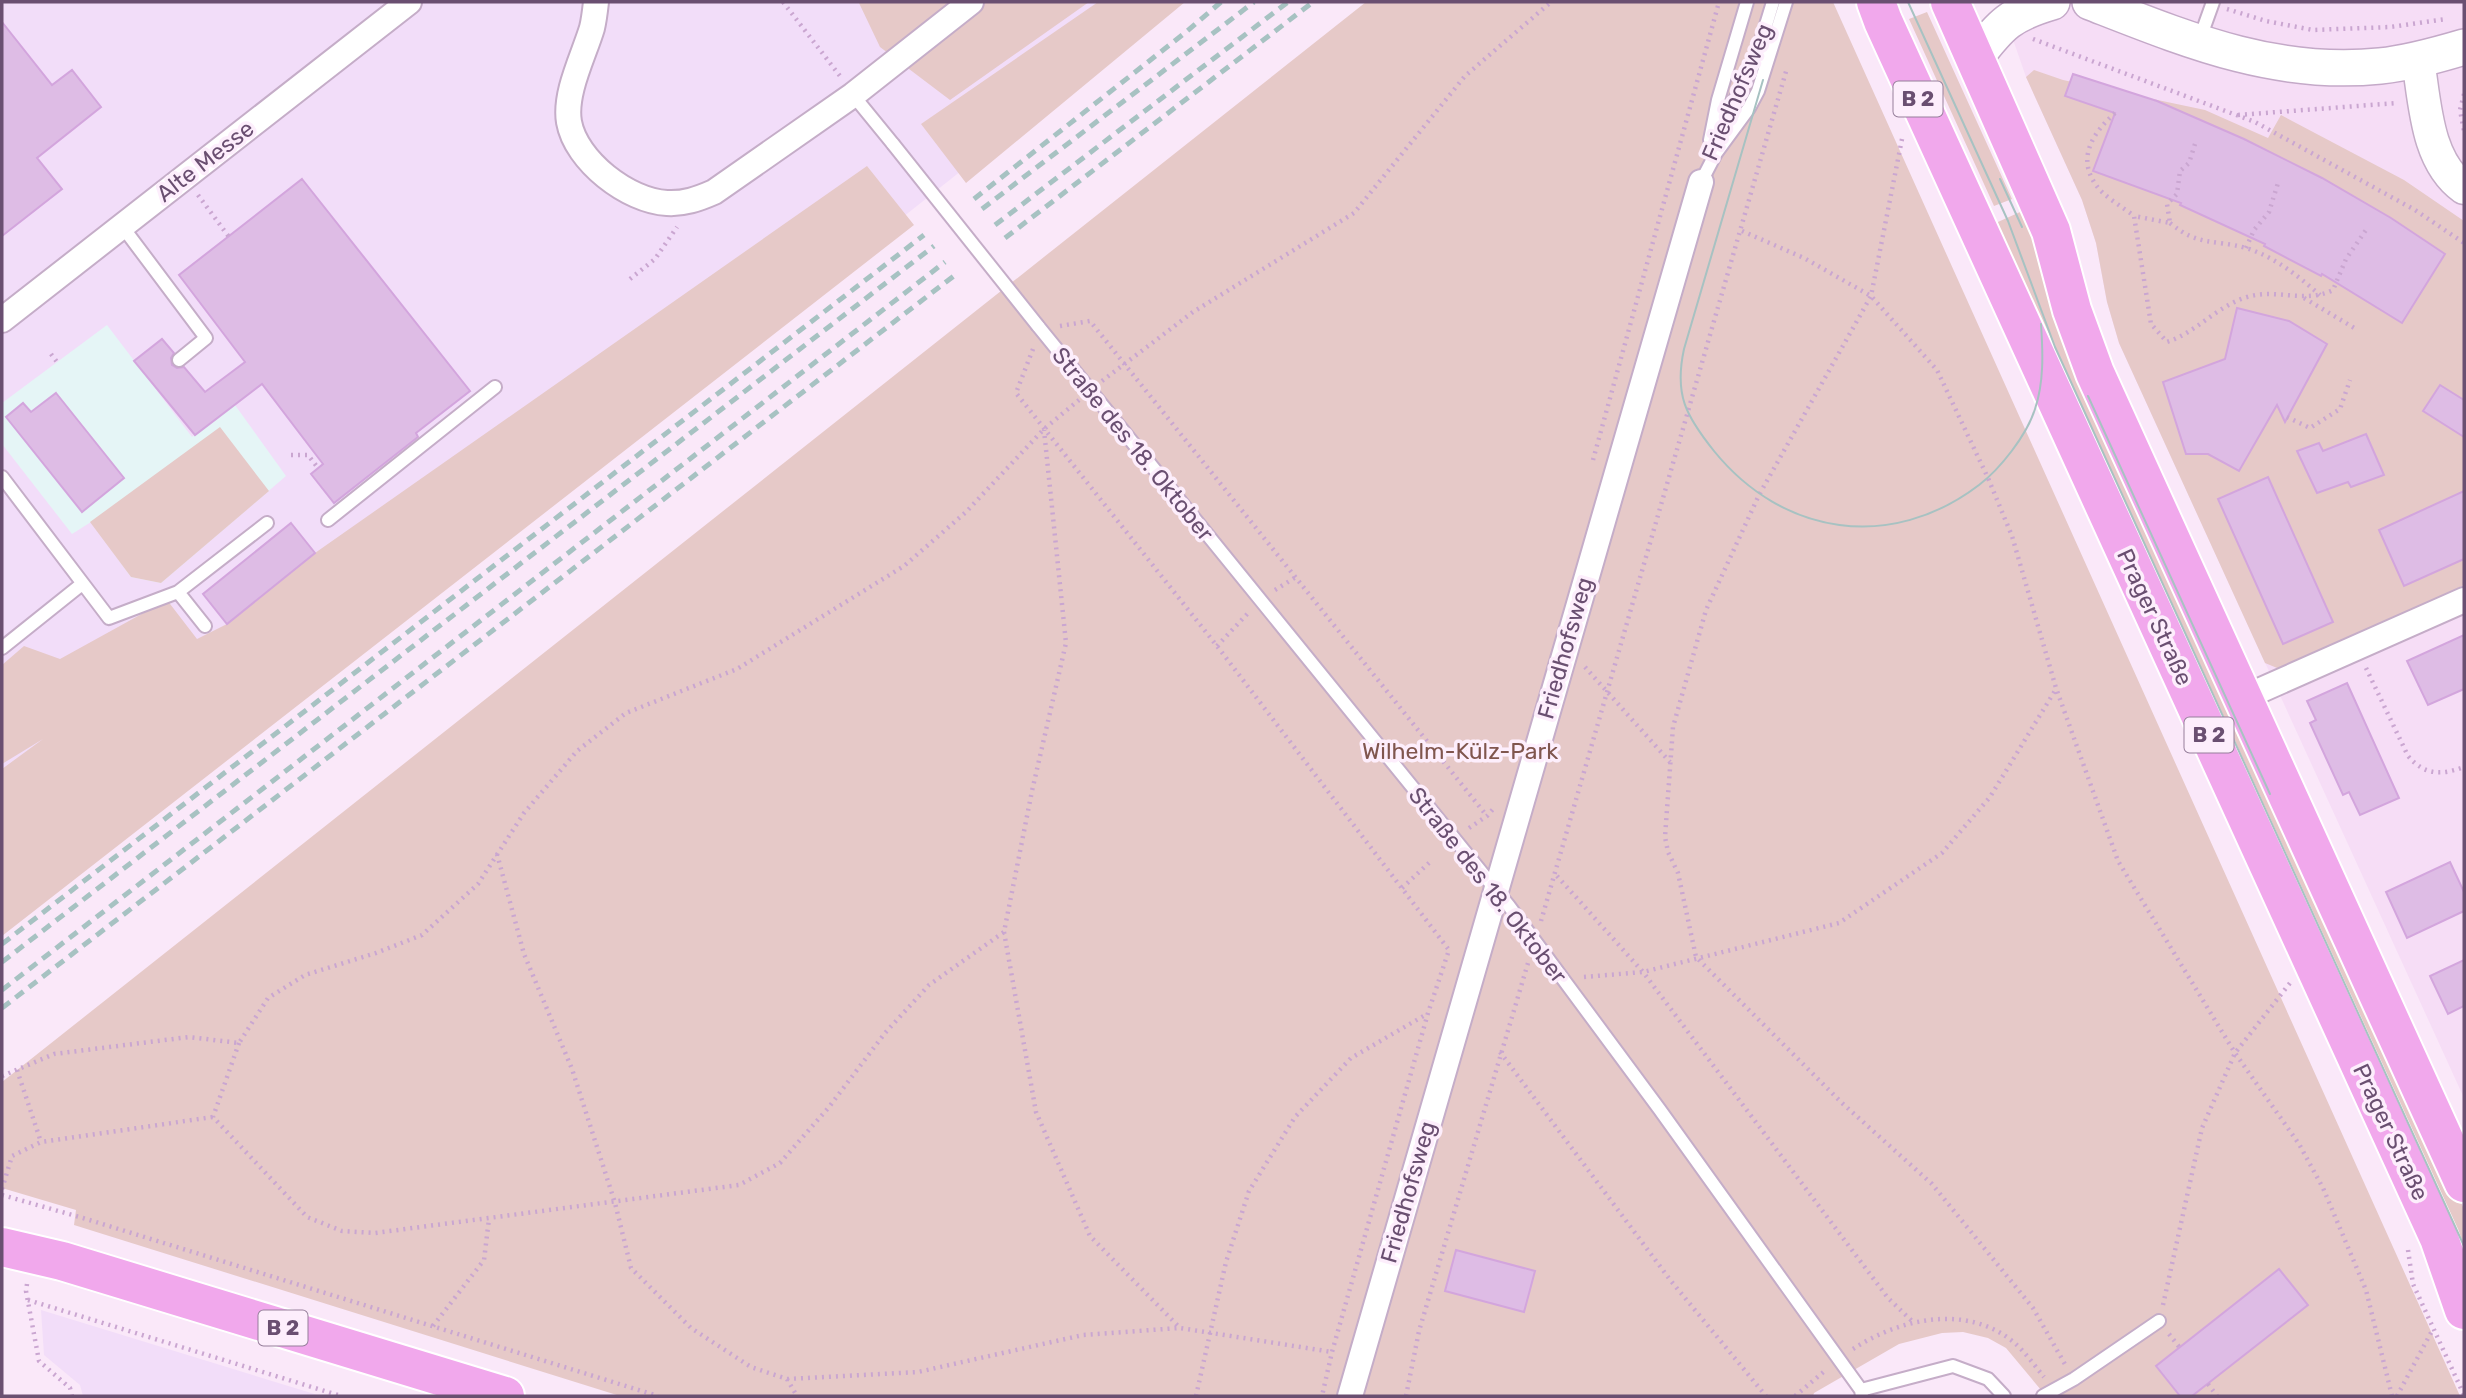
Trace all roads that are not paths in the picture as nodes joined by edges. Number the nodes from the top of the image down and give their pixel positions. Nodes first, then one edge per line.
1 (409, 2) edge
2 (596, 2) edge
3 (971, 2) edge
4 (1746, 2) edge
5 (1773, 2) edge
6 (1786, 2) edge
7 (1876, 2) edge
8 (1950, 2) edge
9 (2052, 2) edge
10 (2090, 2) edge
11 (2212, 3) edge
12 (2458, 33) edge
13 (2198, 43) junction
14 (1976, 57) junction
15 (2418, 60) junction
16 (853, 95) junction
17 (1701, 182) junction
18 (2464, 188) edge
19 (122, 226) junction
20 (2, 320) edge
21 (179, 360) dead end
22 (495, 387) dead end
23 (2, 477) edge
24 (328, 520) dead end
25 (267, 523) dead end
26 (82, 584) junction
27 (178, 592) junction
28 (2464, 600) edge
29 (205, 626) dead end
30 (2, 648) edge
31 (2243, 698) junction
32 (1496, 890) junction
33 (2464, 1183) edge
34 (2, 1229) edge
35 (31, 1254) edge
36 (2449, 1319) edge
37 (2159, 1321) road end
38 (1862, 1393) edge
39 (505, 1396) edge
40 (1350, 1396) edge
41 (2004, 1396) edge
42 (2043, 1396) edge

1 - 19 street, Alte Messe
2 - 16 street
3 - 16 street
4 - 17 lane, Friedhofsweg
5 - 17 lane, Friedhofsweg
6 - 17 lane, Friedhofsweg
7 - 36 main road, Prager Straße / B 2
8 - 14 main road, Prager Straße / B 2
9 - 14 main road
10 - 13 main road
11 - 13 lane
12 - 15 main road
13 - 15 main road
14 - 31 main road, Prager Straße / B 2
15 - 18 street
16 - 32 lane, Straße des 18. Oktober, bridge
17 - 32 street, Friedhofsweg
19 - 20 street, Alte Messe
19 - 21 lane
22 - 24 lane
23 - 26 lane
25 - 27 lane
26 - 27 lane
26 - 30 lane
27 - 29 lane
28 - 31 street
31 - 33 main road, Prager Straße / B 2
32 - 38 lane, Straße des 18. Oktober
32 - 40 street, Friedhofsweg
34 - 35 main road, B 2
35 - 39 main road, B 2
37 - 42 lane
38 - 41 lane

